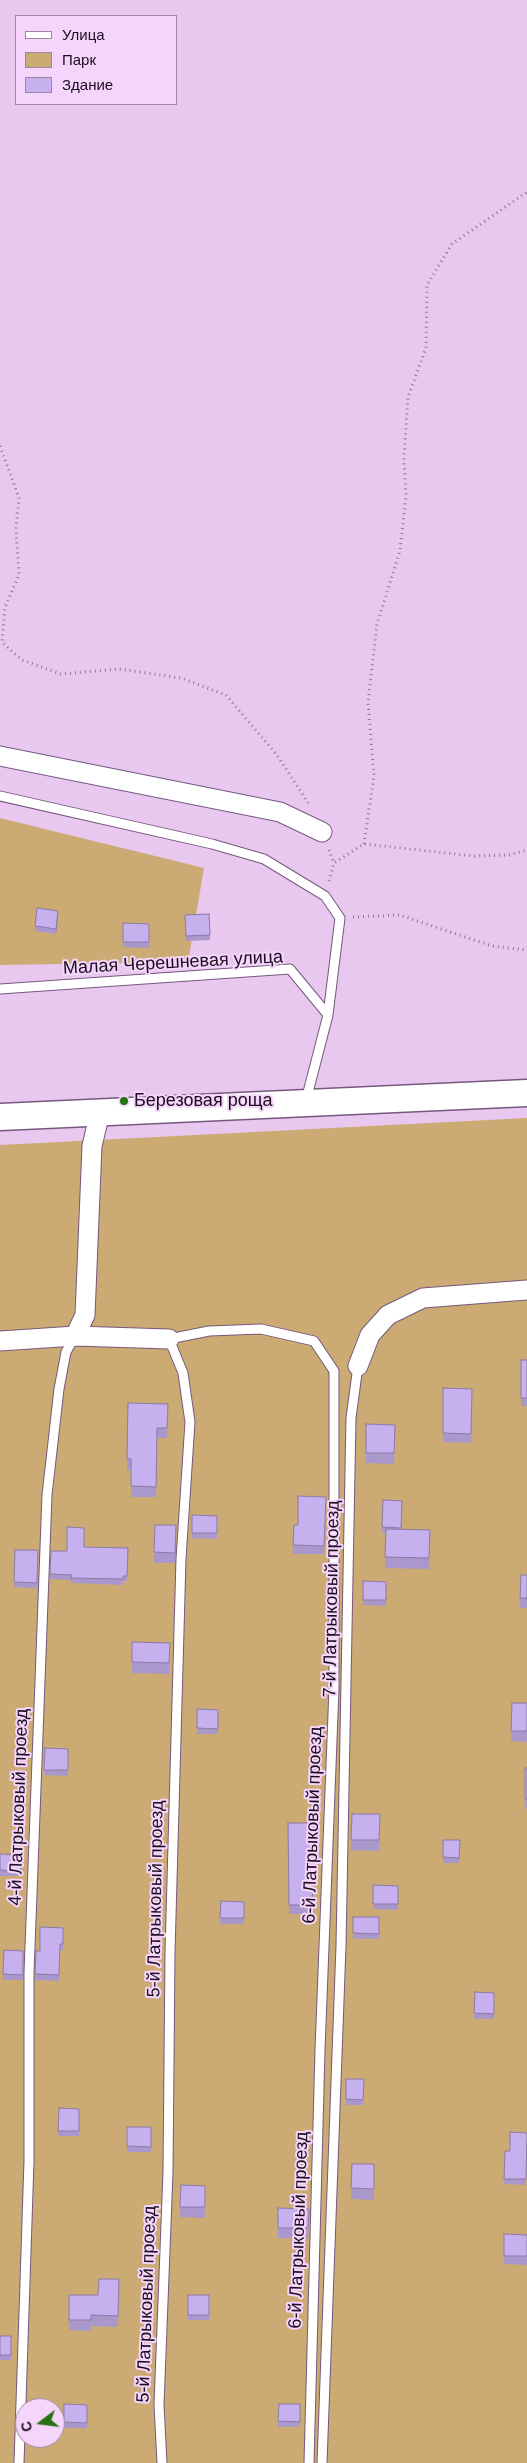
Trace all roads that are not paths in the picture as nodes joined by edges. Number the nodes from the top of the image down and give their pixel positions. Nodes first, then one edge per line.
1 (0, 756) edge
2 (0, 796) edge
3 (322, 832) road end
4 (0, 989) edge
5 (328, 1015) junction
6 (527, 1093) edge
7 (306, 1102) junction
8 (100, 1112) junction
9 (0, 1117) edge
10 (527, 1290) edge
11 (75, 1336) junction
12 (169, 1339) junction
13 (0, 1341) edge
14 (358, 1366) joint
15 (19, 2463) edge
16 (162, 2463) edge
17 (308, 2463) edge
18 (322, 2463) edge

1 - 3 street
2 - 5 lane
4 - 5 lane, Малая Черешневая улица
5 - 7 lane
6 - 7 main road
7 - 8 main road
8 - 9 main road
8 - 11 street
10 - 14 street
11 - 12 street
11 - 13 street
11 - 15 lane, 4-й Латрыковый проезд
12 - 16 lane, 5-й Латрыковый проезд
12 - 17 lane, 6-й Латрыковый проезд
14 - 18 lane, 7-й Латрыковый проезд

